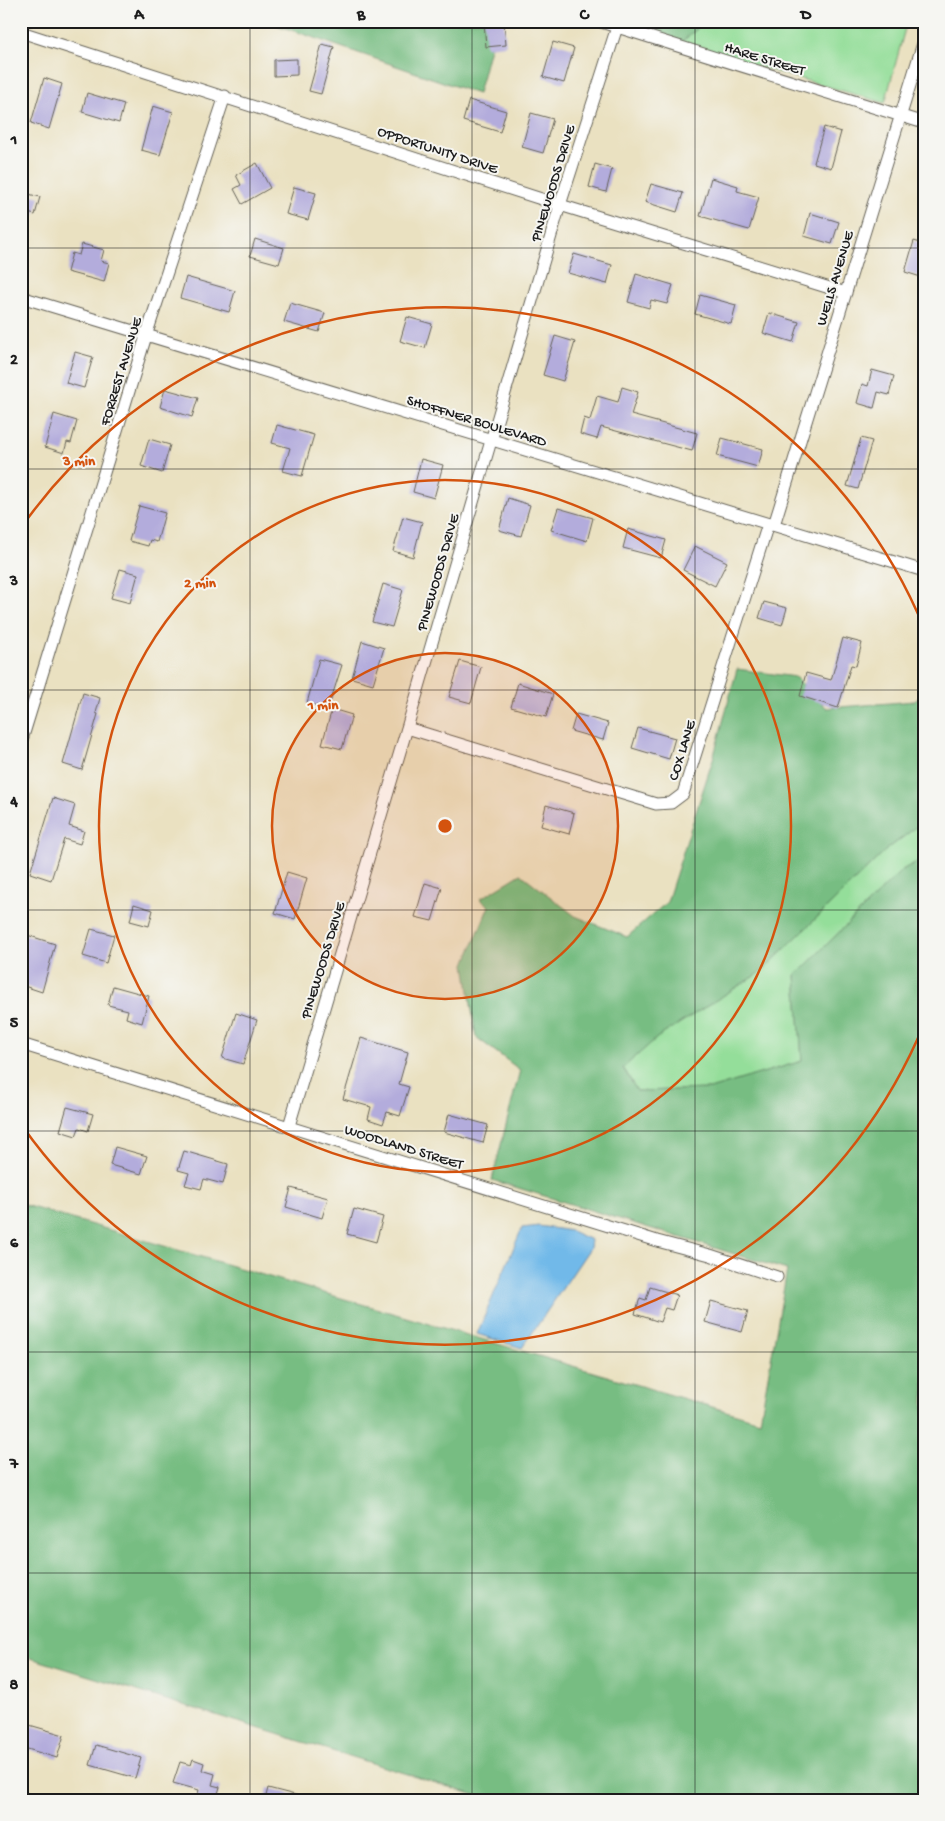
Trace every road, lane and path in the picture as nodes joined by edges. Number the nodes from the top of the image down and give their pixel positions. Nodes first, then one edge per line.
1 (598, 21) edge
2 (617, 27) junction
3 (21, 32) edge
4 (924, 40) edge
5 (225, 96) junction
6 (900, 116) junction
7 (924, 123) edge
8 (560, 205) junction
9 (846, 293) junction
10 (21, 297) edge
11 (146, 336) junction
12 (491, 440) junction
13 (771, 524) junction
14 (924, 571) edge
15 (407, 728) junction
16 (21, 743) edge
17 (21, 1044) edge
18 (289, 1126) junction
19 (777, 1277) dead end
20 (21, 1797) edge
21 (29, 1800) edge

1 - 2 street, HARE STREET
2 - 6 street, HARE STREET
2 - 8 street, PINEWOODS DRIVE
3 - 5 street, OPPORTUNITY DRIVE
4 - 6 street, WELLS AVENUE
5 - 8 street, OPPORTUNITY DRIVE
5 - 11 street, FORREST AVENUE
6 - 7 street, HARE STREET
6 - 9 street, WELLS AVENUE
8 - 9 street, OPPORTUNITY DRIVE
8 - 12 street, PINEWOODS DRIVE
9 - 13 street, WELLS AVENUE
10 - 11 street, SHOFFNER BOULEVARD
11 - 12 street, SHOFFNER BOULEVARD
11 - 16 street, FORREST AVENUE
12 - 13 street, SHOFFNER BOULEVARD
12 - 15 street, PINEWOODS DRIVE
13 - 14 street, SHOFFNER BOULEVARD
13 - 15 street, COX LANE
15 - 18 street, PINEWOODS DRIVE
17 - 18 street, WOODLAND STREET
18 - 19 street, WOODLAND STREET
20 - 21 street

